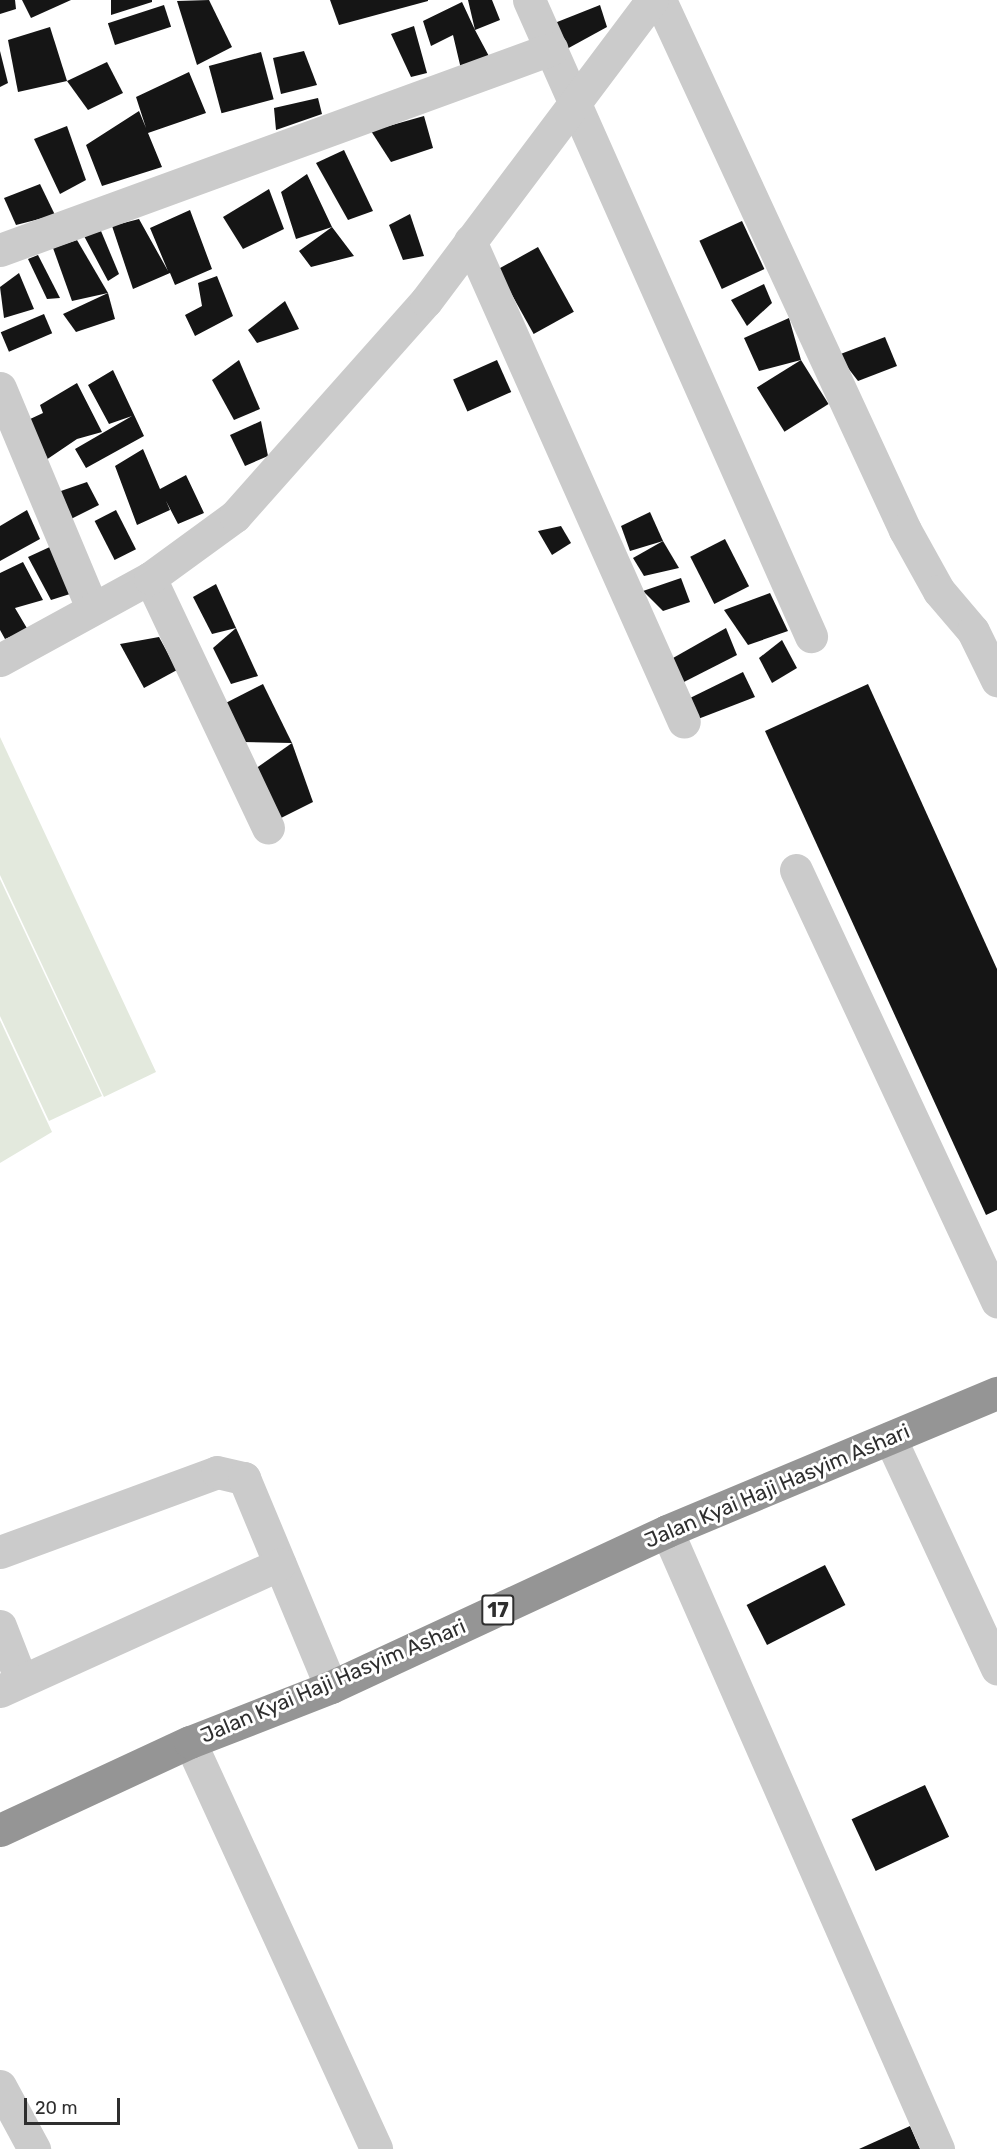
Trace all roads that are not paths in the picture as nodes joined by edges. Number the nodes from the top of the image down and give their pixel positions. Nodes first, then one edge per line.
1 (529, 0) edge
2 (652, 0) edge
3 (660, 0) edge
4 (551, 49) junction
5 (573, 99) junction
6 (470, 241) junction
7 (0, 250) edge
8 (0, 388) edge
9 (150, 578) junction
10 (91, 606) junction
11 (812, 636) dead end
12 (0, 660) edge
13 (997, 680) edge
14 (684, 722) dead end
15 (268, 828) dead end
16 (796, 870) dead end
17 (997, 1302) edge
18 (997, 1393) edge
19 (890, 1438) junction
20 (667, 1531) junction
21 (0, 1552) edge
22 (280, 1564) junction
23 (0, 1626) edge
24 (997, 1668) edge
25 (10, 1686) edge
26 (331, 1687) junction
27 (190, 1742) junction
28 (0, 1830) edge
29 (0, 2086) edge
30 (34, 2149) edge
31 (376, 2149) edge
32 (938, 2149) edge

1 - 4 street
2 - 5 street
3 - 13 street
4 - 5 street
4 - 7 street
5 - 6 street
5 - 11 street
6 - 9 street
6 - 14 street
8 - 10 street
9 - 10 street
9 - 15 street
10 - 12 street
16 - 17 street
18 - 19 highway, Jalan Kyai Haji Hasyim Ashari / 17
19 - 20 highway, Jalan Kyai Haji Hasyim Ashari / 17
19 - 24 street
20 - 26 highway, Jalan Kyai Haji Hasyim Ashari / 17
20 - 32 street
21 - 22 street
22 - 25 street
22 - 26 street
23 - 25 street
26 - 27 highway, Jalan Kyai Haji Hasyim Ashari / 17
27 - 28 highway, Jalan Kyai Haji Hasyim Ashari / 17
27 - 31 street
29 - 30 street

